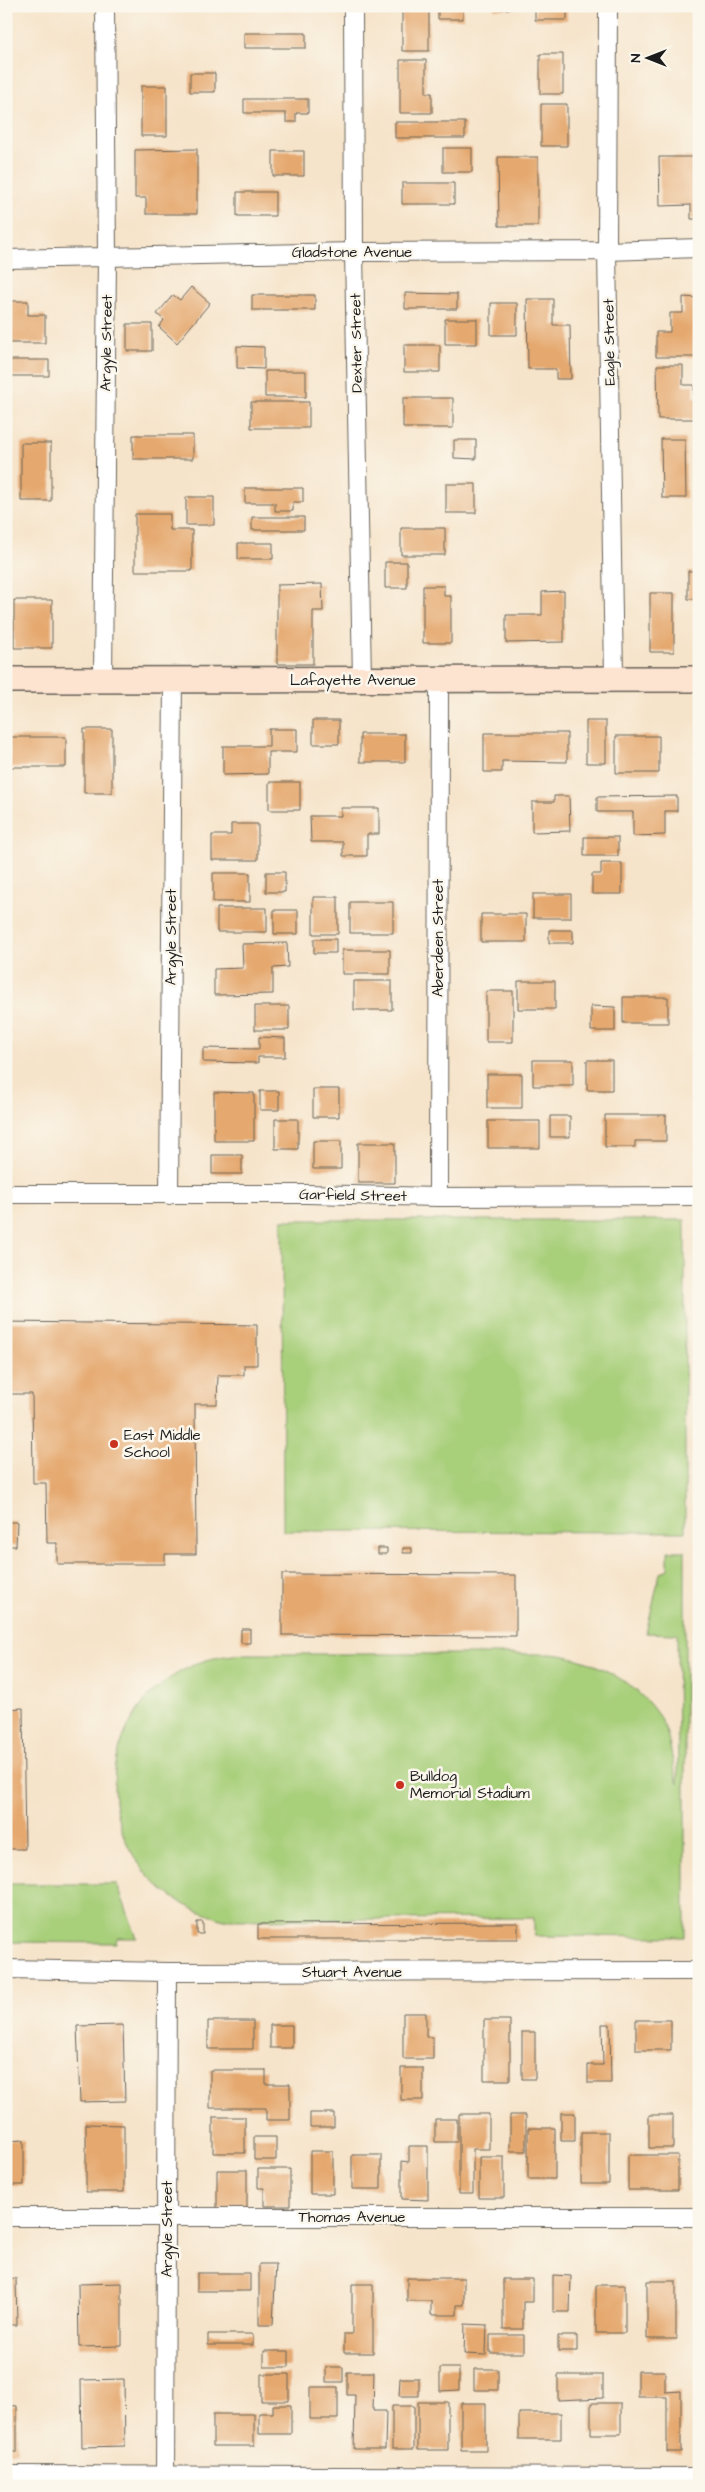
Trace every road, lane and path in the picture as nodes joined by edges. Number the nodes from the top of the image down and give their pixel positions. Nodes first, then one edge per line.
1 (105, 6) edge
2 (353, 6) edge
3 (608, 6) edge
4 (699, 248) edge
5 (607, 251) junction
6 (354, 252) junction
7 (107, 258) junction
8 (6, 259) edge
9 (614, 677) junction
10 (103, 679) junction
11 (362, 679) junction
12 (699, 679) edge
13 (6, 680) edge
14 (173, 680) junction
15 (439, 680) junction
16 (6, 1194) edge
17 (169, 1195) junction
18 (699, 1196) edge
19 (438, 1197) junction
20 (6, 1969) edge
21 (699, 1971) edge
22 (168, 1972) junction
23 (6, 2216) edge
24 (167, 2217) junction
25 (699, 2217) edge
26 (6, 2476) edge
27 (699, 2477) edge
28 (165, 2481) edge

1 - 7 street, Argyle Street
2 - 6 street, Dexter Street
3 - 5 street, Eagle Street
4 - 5 street, Gladstone Avenue
5 - 6 street, Gladstone Avenue
5 - 9 street, Eagle Street
6 - 7 street, Gladstone Avenue
6 - 11 street, Dexter Street
7 - 8 street, Gladstone Avenue
7 - 10 street, Argyle Street
9 - 12 street, Lafayette Avenue
9 - 15 street, Lafayette Avenue
10 - 13 street, Lafayette Avenue
10 - 14 street, Lafayette Avenue
11 - 14 street, Lafayette Avenue
11 - 15 street, Lafayette Avenue
14 - 17 street, Argyle Street
15 - 19 street, Aberdeen Street
16 - 17 street, Garfield Street
17 - 19 street, Garfield Street
18 - 19 street, Garfield Street
20 - 22 street, Stuart Avenue
21 - 22 street, Stuart Avenue
22 - 24 street, Argyle Street
23 - 24 street, Thomas Avenue
24 - 25 street, Thomas Avenue
24 - 28 street, Argyle Street
26 - 28 street
27 - 28 street

